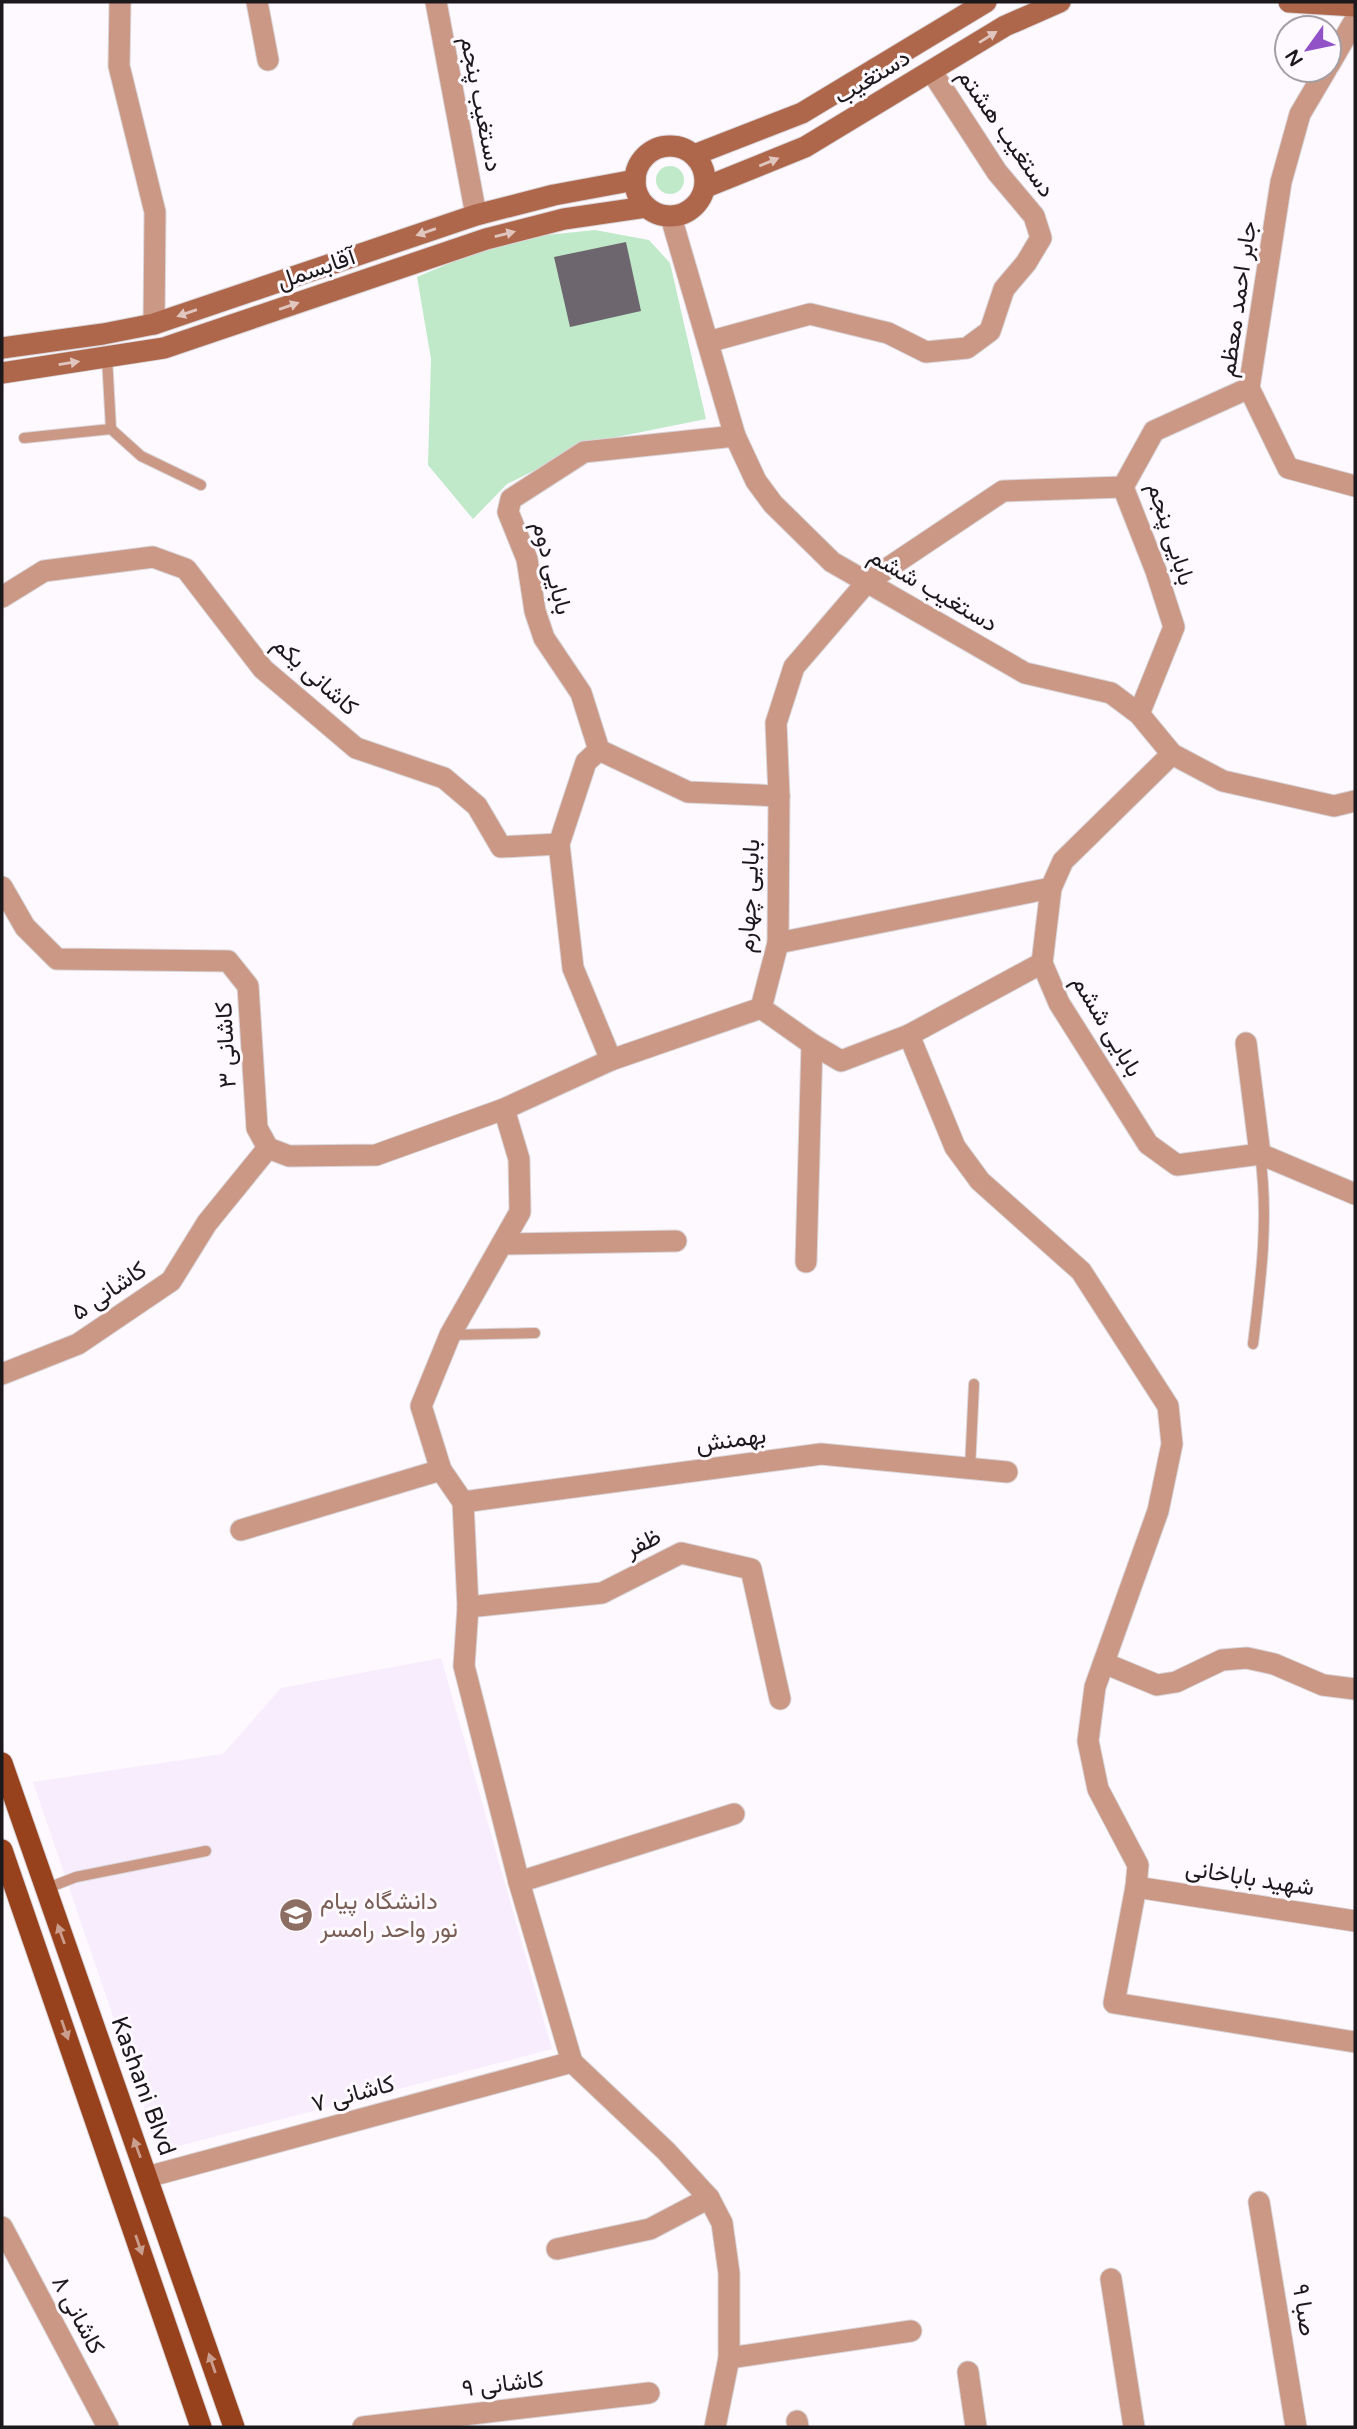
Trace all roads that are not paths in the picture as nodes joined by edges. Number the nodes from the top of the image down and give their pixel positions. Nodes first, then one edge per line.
1 (120, 2) edge
2 (257, 2) edge
3 (436, 2) edge
4 (1060, 2) edge
5 (1289, 2) edge
6 (983, 3) edge
7 (1355, 5) edge
8 (1355, 20) edge
9 (1343, 41) edge
10 (268, 60) dead end
11 (932, 72) junction
12 (1318, 84) edge
13 (694, 155) junction
14 (635, 180) junction
15 (706, 187) junction
16 (646, 207) junction
17 (476, 215) junction
18 (671, 217) junction
19 (154, 324) junction
20 (708, 342) junction
21 (2, 348) edge
22 (107, 357) junction
23 (2, 373) edge
24 (1250, 388) junction
25 (111, 429) junction
26 (735, 436) junction
27 (24, 438) dead end
28 (201, 485) dead end
29 (1355, 486) edge
30 (1123, 487) junction
31 (867, 582) junction
32 (2, 597) edge
33 (1139, 715) junction
34 (599, 750) junction
35 (1172, 754) junction
36 (779, 796) junction
37 (1355, 801) edge
38 (559, 844) junction
39 (2, 887) edge
40 (1051, 888) junction
41 (778, 943) junction
42 (1042, 963) junction
43 (761, 1008) junction
44 (909, 1035) junction
45 (1246, 1043) dead end
46 (812, 1044) junction
47 (611, 1060) junction
48 (504, 1109) junction
49 (268, 1148) junction
50 (1260, 1154) junction
51 (1355, 1195) edge
52 (676, 1241) dead end
53 (502, 1244) junction
54 (806, 1262) dead end
55 (536, 1333) dead end
56 (450, 1335) junction
57 (1253, 1345) dead end
58 (2, 1374) edge
59 (974, 1384) dead end
60 (970, 1469) junction
61 (441, 1470) junction
62 (1007, 1472) dead end
63 (463, 1502) junction
64 (241, 1530) dead end
65 (468, 1607) junction
66 (1104, 1663) junction
67 (1355, 1689) edge
68 (780, 1699) dead end
69 (2, 1763) edge
70 (734, 1814) dead end
71 (2, 1850) edge
72 (206, 1851) dead end
73 (519, 1882) junction
74 (1136, 1887) junction
75 (45, 1889) junction
76 (1355, 1921) edge
77 (1355, 2042) edge
78 (572, 2062) junction
79 (148, 2177) junction
80 (119, 2186) junction
81 (709, 2198) junction
82 (1259, 2202) dead end
83 (2, 2227) edge
84 (557, 2249) dead end
85 (1111, 2279) dead end
86 (911, 2331) dead end
87 (729, 2358) junction
88 (968, 2372) dead end
89 (649, 2393) dead end
90 (108, 2427) edge
91 (201, 2427) edge
92 (234, 2427) edge
93 (363, 2427) edge
94 (715, 2427) edge
95 (976, 2427) edge
96 (1134, 2427) edge
97 (1296, 2427) edge

1 - 19 street
2 - 10 street
3 - 17 street, دستغیب پنجم
11 -> 4 street, دستغیب
5 - 7 street
6 - 13 street, دستغیب
8 - 9 street
15 -> 11 street, دستغیب
11 - 20 street, دستغیب هشتم
12 - 24 street, جابر احمد معظم
13 - 14 street
13 - 15 street
14 - 16 street
14 - 17 street, آقابسمل
15 - 18 street
16 - 18 street
22 -> 16 street, آقابسمل
17 -> 19 street, آقابسمل
18 - 20 street, دستغیب ششم
19 - 21 street, آقابسمل
20 - 26 street, دستغیب ششم
23 -> 22 street, آقابسمل
22 - 25 lane
24 - 29 street, جابر احمد معظم
24 - 30 street, بابایی پنجم
25 - 27 lane
25 - 28 lane
26 - 31 street, دستغیب ششم
26 - 34 street, بابایی دوم
30 - 31 street, بابایی چهارم
30 - 33 street, بابایی پنجم
31 - 33 street, دستغیب ششم
31 - 36 street, بابایی چهارم
32 - 38 street, کاشانی یکم
33 - 35 street, دستغیب ششم
34 - 36 street
34 - 38 street
35 - 37 street, دستغیب ششم
35 - 40 street, بابایی ششم
36 - 41 street, بابایی چهارم
38 - 47 street
39 - 49 street, کاشانی ۳
40 - 41 street
40 - 42 street, بابایی ششم
41 - 43 street, بابایی چهارم
42 - 44 street
42 - 50 street, بابایی ششم
43 - 46 street
43 - 47 street
44 - 46 street
44 - 66 street
45 - 50 street
46 - 54 street
47 - 48 street
48 - 49 street
48 - 53 street
49 - 58 street, کاشانی ۵
50 - 51 street
50 - 57 lane
52 - 53 street
53 - 56 street
55 - 56 lane
56 - 61 street
59 - 60 lane
60 - 62 street, بهمنش
60 - 63 street, بهمنش
61 - 63 street
61 - 64 street
63 - 65 street
65 - 68 street, ظفر
65 - 73 street
66 - 67 street
66 - 74 street
69 - 75 main road, Kashani Blvd
70 - 73 street
71 -> 80 main road
72 - 75 lane
73 - 78 street
74 - 76 street, شهید باباخانی
74 - 77 street
79 -> 75 main road, Kashani Blvd
78 - 79 street, کاشانی ۷
78 - 81 street
79 - 80 main road
92 -> 79 main road, Kashani Blvd
80 -> 91 main road
81 - 84 street
81 - 87 street
82 - 97 street, صبا ۹
83 - 90 street, کاشانی ۸
85 - 96 street
86 - 87 street
87 - 94 street
88 - 95 street
89 - 93 street, کاشانی ۹

